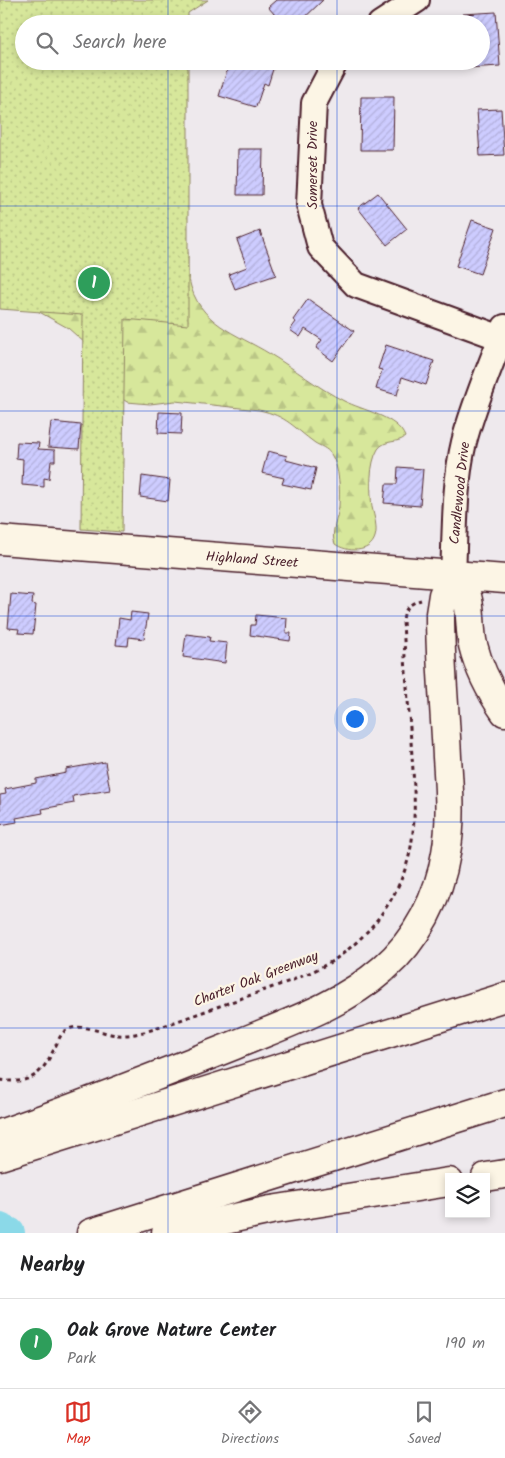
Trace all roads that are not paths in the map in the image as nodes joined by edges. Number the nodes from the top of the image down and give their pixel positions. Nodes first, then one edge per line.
1 (417, 0) edge
2 (394, 15) edge
3 (331, 70) edge
4 (503, 333) edge
5 (0, 540) edge
6 (454, 576) junction
7 (505, 579) edge
8 (505, 712) edge
9 (505, 997) edge
10 (505, 1103) edge
11 (1, 1141) edge
12 (505, 1174) edge
13 (490, 1176) edge
14 (445, 1183) edge
15 (91, 1233) edge
16 (166, 1233) edge

1 - 2 street
3 - 4 street, Somerset Drive
4 - 6 street, Candlewood Drive
5 - 6 main road, Highland Street
6 - 7 main road, Highland Street
6 - 8 main road
6 - 11 main road
9 - 11 main road
10 - 15 main road
12 - 13 main road
14 - 16 main road

